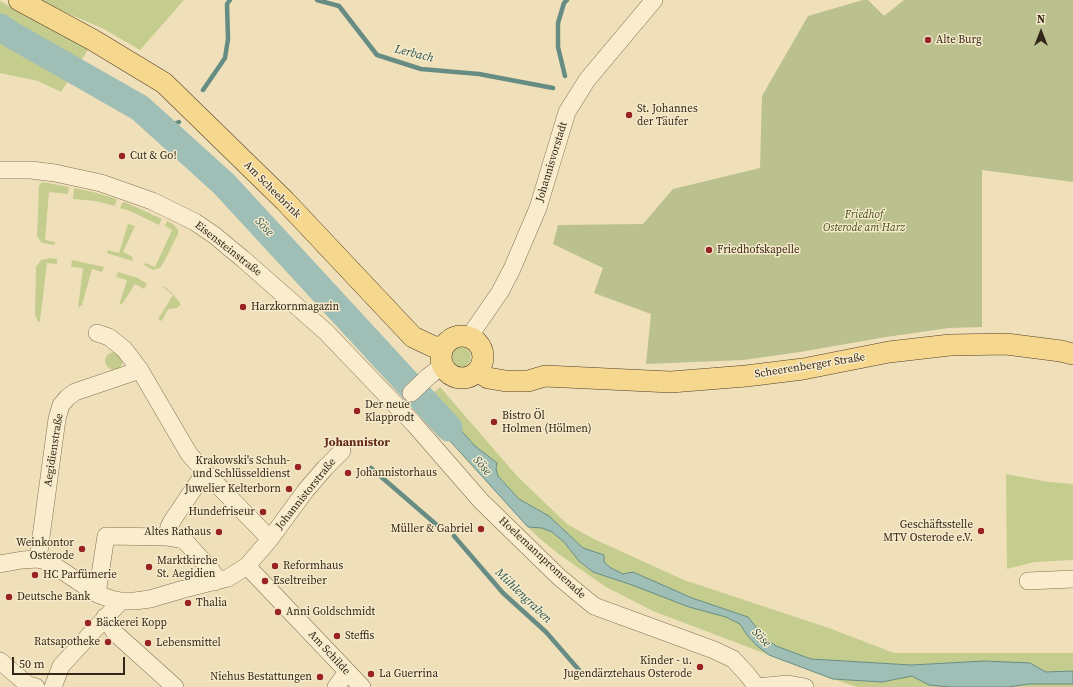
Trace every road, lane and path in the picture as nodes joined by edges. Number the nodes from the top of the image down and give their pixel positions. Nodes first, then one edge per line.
1 (19, 0) edge
2 (654, 0) edge
3 (0, 170) edge
4 (97, 333) dead end
5 (469, 337) junction
6 (1073, 354) edge
7 (438, 363) junction
8 (480, 367) junction
9 (140, 370) junction
10 (374, 382) junction
11 (411, 393) junction
12 (396, 405) joint
13 (414, 424) junction
14 (342, 451) dead end
15 (204, 472) junction
16 (167, 537) junction
17 (270, 539) junction
18 (30, 559) junction
19 (0, 564) edge
20 (247, 566) junction
21 (1073, 579) edge
22 (1028, 581) dead end
23 (215, 582) junction
24 (97, 594) junction
25 (121, 601) junction
26 (105, 617) junction
27 (0, 661) edge
28 (347, 672) junction
29 (31, 686) edge
30 (53, 687) edge
31 (175, 687) edge
32 (336, 687) edge
33 (362, 687) edge
34 (757, 687) edge
35 (805, 687) edge

1 - 7 main road, Am Scheebrink
2 - 5 street, Johannisvorstadt
3 - 10 street, Eisensteinstraße
4 - 9 street
5 - 7 main road
5 - 8 main road
6 - 8 main road, Scheerenberger Straße
7 - 8 main road
7 - 11 street
9 - 15 street
9 - 18 street, Aegidienstraße
10 - 11 street, Eisensteinstraße
10 - 12 street, Eisensteinstraße
11 - 13 street, Hoelemannpromenade
12 - 13 street, Hoelemannpromenade
13 - 34 street, Hoelemannpromenade
14 - 17 street, Johannistorstraße
15 - 16 street
15 - 17 street
16 - 23 street
16 - 24 street
17 - 20 street, Johannistorstraße
18 - 19 street
18 - 24 street, Johannistorstraße
20 - 23 street, Johannistorstraße
20 - 28 street, Am Schilde
21 - 22 street
23 - 25 street, Johannistorstraße
24 - 25 street, Johannistorstraße
25 - 26 street
26 - 30 street
26 - 31 street
27 - 29 street
28 - 32 street
28 - 33 street, Am Schilde
34 - 35 street, Hoelemannpromenade

